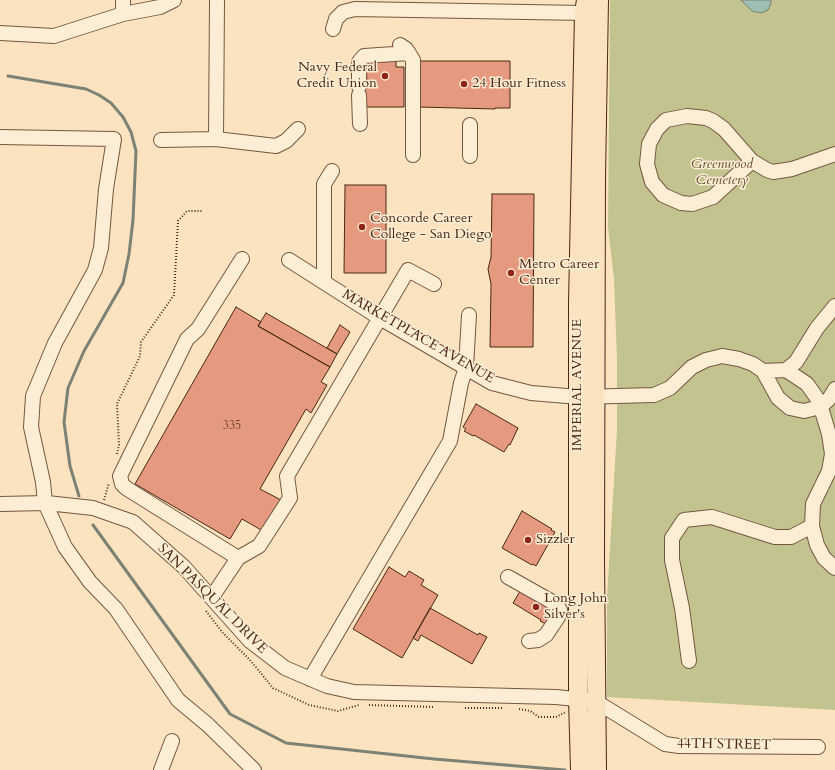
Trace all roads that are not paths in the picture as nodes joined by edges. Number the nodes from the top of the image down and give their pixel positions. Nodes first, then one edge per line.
1 (123, 0) edge
2 (174, 0) edge
3 (217, 0) edge
4 (599, 0) edge
5 (585, 6) edge
6 (123, 14) junction
7 (334, 29) dead end
8 (0, 32) edge
9 (598, 86) junction
10 (360, 124) dead end
11 (470, 125) dead end
12 (298, 130) dead end
13 (0, 137) edge
14 (216, 139) junction
15 (161, 140) dead end
16 (835, 154) edge
17 (413, 155) dead end
18 (470, 156) dead end
19 (752, 161) junction
20 (332, 171) dead end
21 (242, 259) dead end
22 (289, 260) dead end
23 (324, 281) junction
24 (434, 284) dead end
25 (835, 306) edge
26 (470, 315) dead end
27 (380, 318) junction
28 (466, 368) junction
29 (786, 370) junction
30 (763, 371) junction
31 (835, 389) edge
32 (587, 397) junction
33 (820, 407) junction
34 (45, 503) junction
35 (0, 504) edge
36 (812, 526) junction
37 (238, 558) junction
38 (835, 568) edge
39 (508, 577) dead end
40 (212, 597) junction
41 (529, 641) dead end
42 (689, 661) dead end
43 (310, 679) junction
44 (586, 700) junction
45 (172, 741) dead end
46 (818, 747) dead end
47 (161, 770) edge
48 (254, 770) edge
49 (580, 770) edge
50 (597, 770) edge

1 - 6 street
2 - 6 street
3 - 14 street
4 - 9 main road, IMPERIAL AVENUE
5 - 7 street
5 - 9 main road
5 - 32 main road, IMPERIAL AVENUE
6 - 8 street
9 - 32 main road, IMPERIAL AVENUE
10 - 17 street
11 - 18 street
12 - 14 street
13 - 34 street
14 - 15 street
16 - 19 street
19 - 19 street
20 - 23 street
21 - 37 street
22 - 23 street, MARKETPLACE AVENUE
23 - 27 street, MARKETPLACE AVENUE
24 - 27 street
25 - 29 street
26 - 28 street
27 - 28 street, MARKETPLACE AVENUE
27 - 37 street
28 - 32 street, MARKETPLACE AVENUE
28 - 43 street
29 - 30 street
29 - 33 street
30 - 32 street, MARKETPLACE AVENUE
30 - 33 street
31 - 33 street
32 - 44 main road, IMPERIAL AVENUE
33 - 36 street
34 - 35 street, SAN PASQUAL DRIVE
34 - 40 street, SAN PASQUAL DRIVE
34 - 48 street
36 - 38 street
36 - 42 street
37 - 40 street
39 - 41 street
40 - 43 street, SAN PASQUAL DRIVE
43 - 44 street, SAN PASQUAL DRIVE
44 - 46 street, 44TH STREET
44 - 49 main road, IMPERIAL AVENUE
44 - 50 main road, IMPERIAL AVENUE
45 - 47 street

